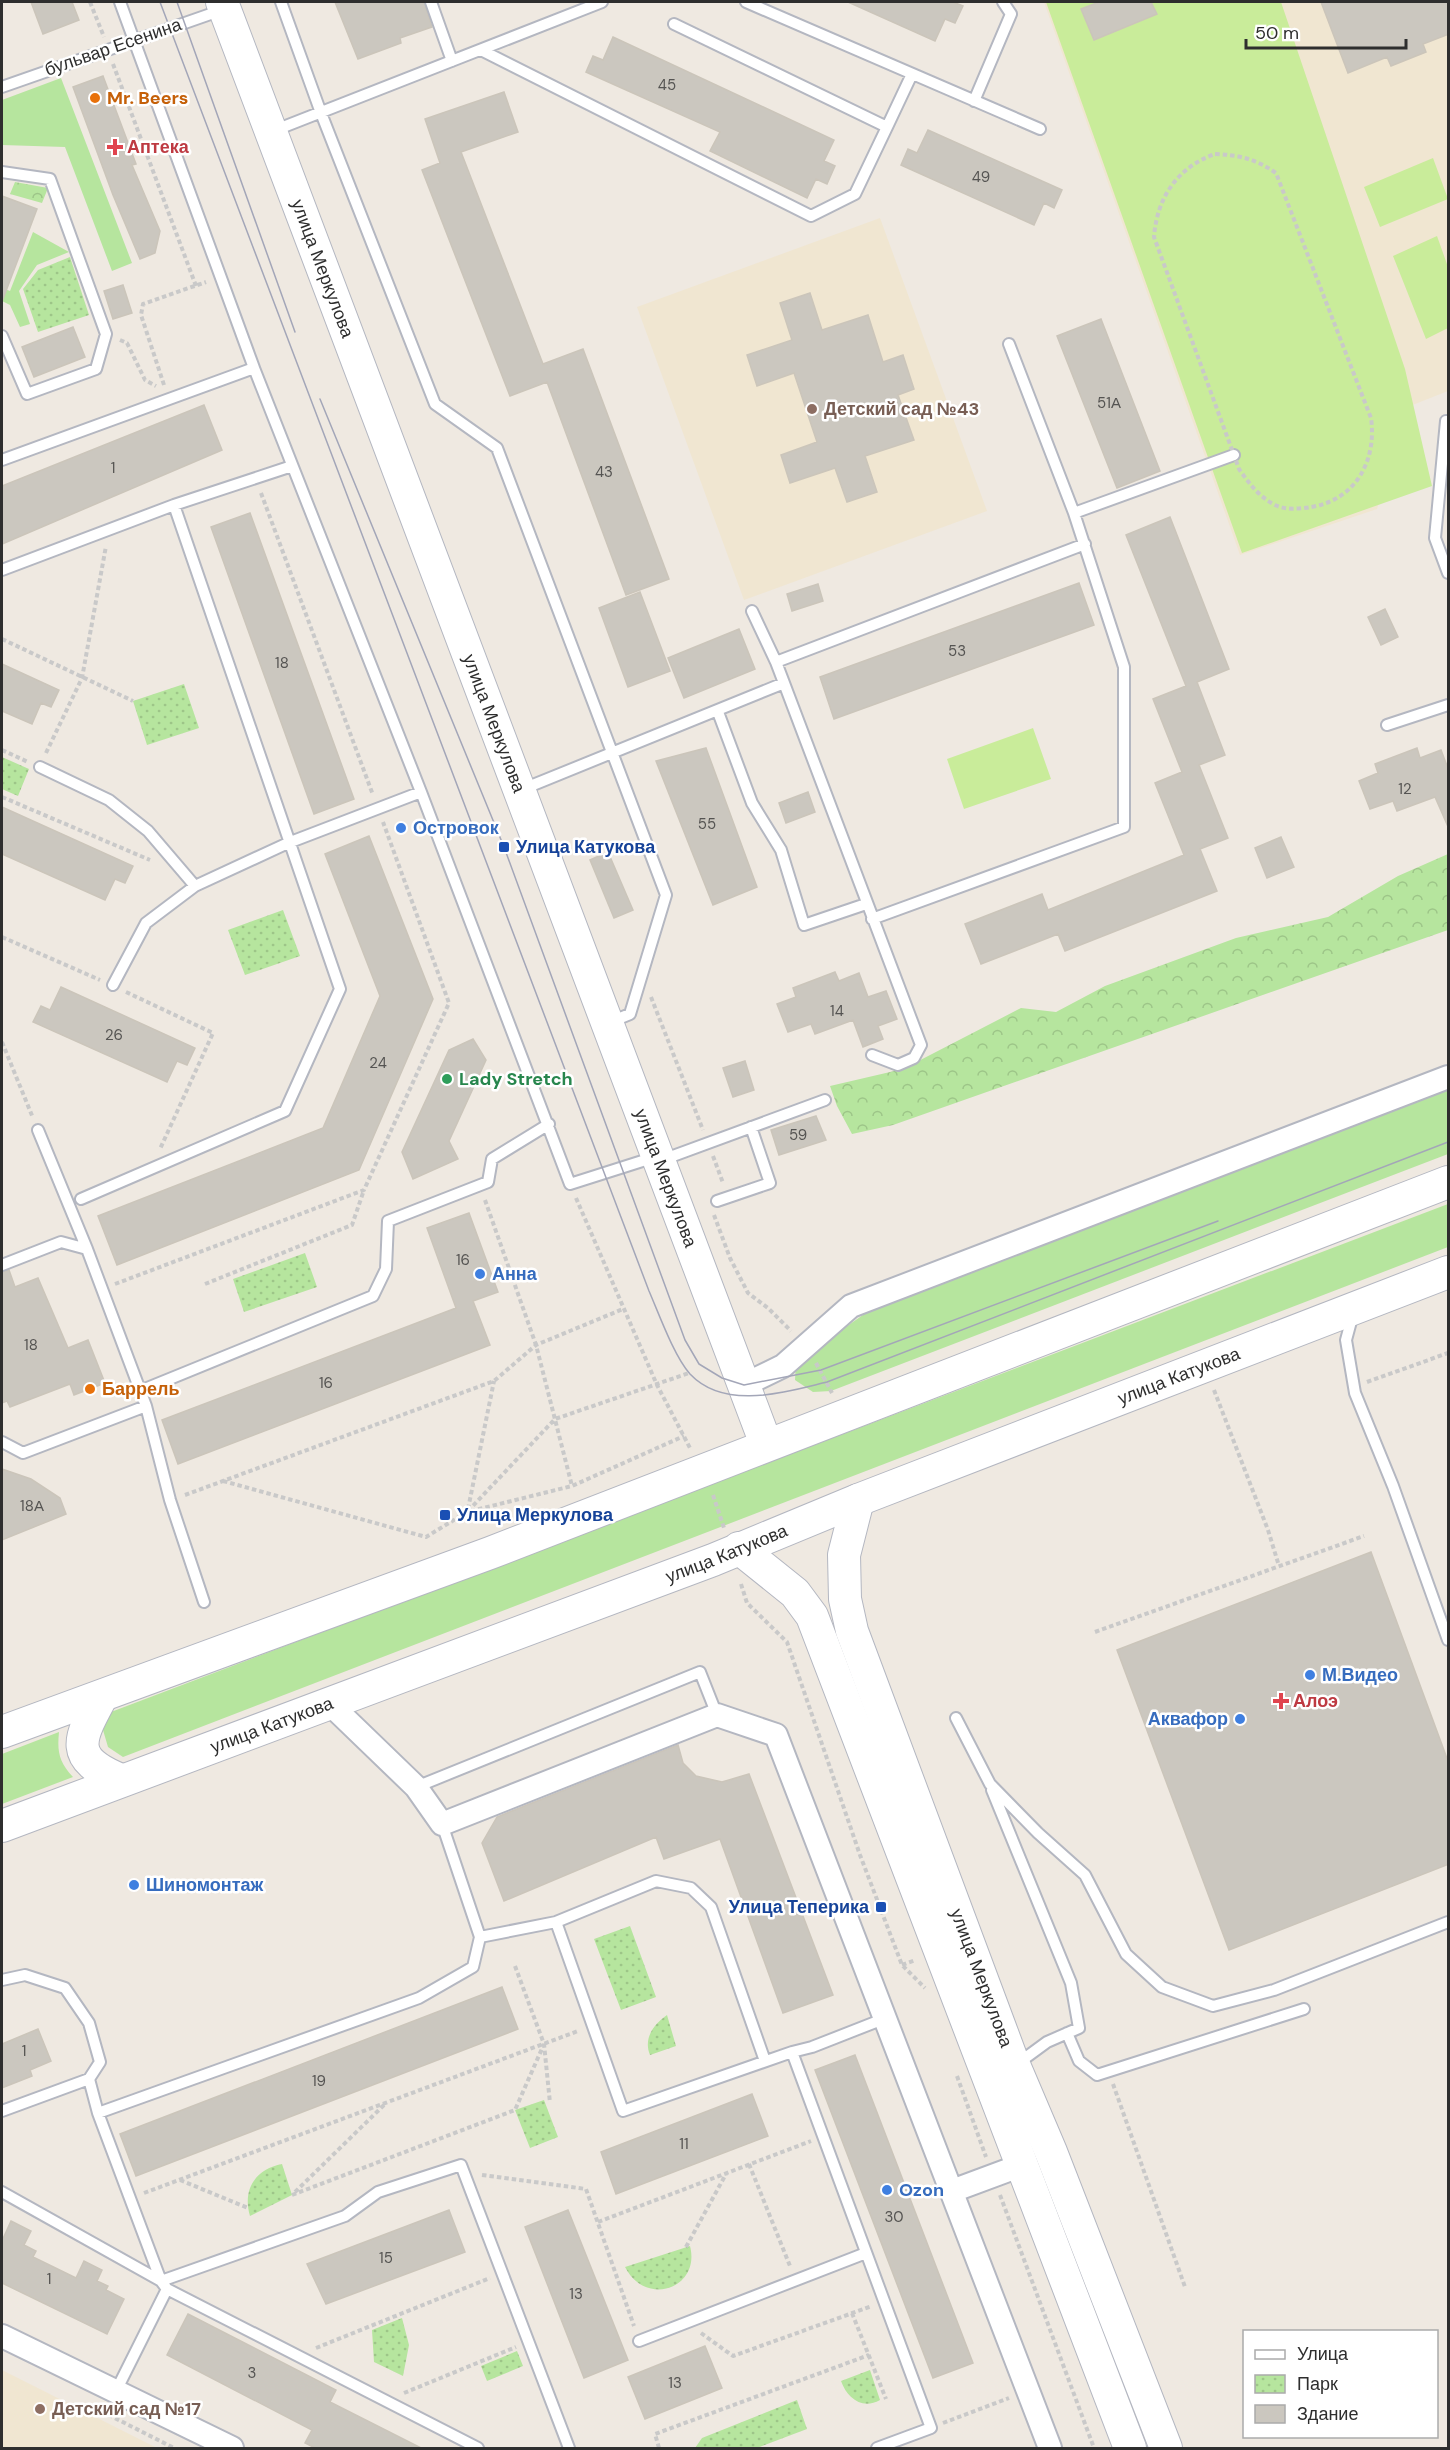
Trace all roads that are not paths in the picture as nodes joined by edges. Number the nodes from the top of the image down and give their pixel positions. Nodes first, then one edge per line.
1 (120, 2) edge
2 (281, 2) edge
3 (431, 2) edge
4 (602, 2) edge
5 (746, 2) edge
6 (1003, 2) edge
7 (224, 5) edge
8 (674, 24) dead end
9 (134, 39) junction
10 (481, 50) junction
11 (452, 61) junction
12 (912, 74) junction
13 (2, 87) edge
14 (974, 101) junction
15 (321, 113) junction
16 (887, 127) junction
17 (1040, 129) dead end
18 (271, 132) junction
19 (2, 172) edge
20 (2, 336) edge
21 (1010, 344) dead end
22 (254, 368) junction
23 (1449, 421) edge
24 (1234, 455) road end
25 (2, 460) edge
26 (292, 466) junction
27 (174, 505) junction
28 (1074, 513) junction
29 (1085, 544) junction
30 (2, 570) edge
31 (1449, 573) edge
32 (752, 611) dead end
33 (776, 662) junction
34 (784, 683) junction
35 (1449, 705) edge
36 (718, 712) junction
37 (1387, 725) dead end
38 (614, 753) junction
39 (40, 767) road end
40 (520, 790) junction
41 (421, 792) junction
42 (288, 843) junction
43 (195, 886) junction
44 (866, 904) junction
45 (872, 919) junction
46 (113, 985) road end
47 (608, 1023) junction
48 (872, 1055) dead end
49 (1449, 1077) edge
50 (825, 1100) dead end
51 (549, 1124) junction
52 (751, 1127) junction
53 (38, 1130) road end
54 (659, 1158) junction
55 (1449, 1182) edge
56 (81, 1199) dead end
57 (714, 1202) road end
58 (87, 1250) junction
59 (2, 1265) edge
60 (1449, 1272) edge
61 (1355, 1307) junction
62 (744, 1385) junction
63 (140, 1391) junction
64 (146, 1406) junction
65 (2, 1442) edge
66 (766, 1444) junction
67 (858, 1500) junction
68 (735, 1550) junction
69 (204, 1602) dead end
70 (1449, 1640) edge
71 (102, 1696) junction
72 (331, 1705) junction
73 (717, 1716) junction
74 (956, 1718) dead end
75 (2, 1732) edge
76 (121, 1780) junction
77 (990, 1784) junction
78 (416, 1786) junction
79 (442, 1824) junction
80 (2, 1826) edge
81 (556, 1922) junction
82 (1449, 1922) edge
83 (480, 1937) junction
84 (2, 1980) edge
85 (1304, 2009) dead end
86 (886, 2018) junction
87 (1067, 2033) junction
88 (792, 2052) junction
89 (765, 2061) junction
90 (1014, 2065) junction
91 (89, 2079) junction
92 (2, 2111) edge
93 (98, 2113) junction
94 (1008, 2171) junction
95 (952, 2191) junction
96 (2, 2192) edge
97 (866, 2253) junction
98 (164, 2285) junction
99 (2, 2336) edge
100 (639, 2341) road end
101 (116, 2391) junction
102 (232, 2448) edge
103 (478, 2448) edge
104 (569, 2448) edge
105 (877, 2448) edge
106 (1050, 2448) edge
107 (1130, 2448) edge
108 (1166, 2448) edge

1 - 9 lane
2 - 15 lane
3 - 11 lane
4 - 10 lane
5 - 12 lane
6 - 14 lane
7 - 9 lane, бульвар Есенина
7 - 18 street, улица Меркулова
8 - 16 lane
9 - 13 lane, бульвар Есенина
9 - 22 lane
10 - 11 lane
10 - 16 lane
11 - 15 lane
12 - 14 lane
12 - 16 lane
14 - 17 lane
15 - 18 lane
15 - 38 lane
18 - 40 street, улица Меркулова
19 - 20 lane
21 - 28 lane
22 - 25 lane
22 - 26 lane
23 - 31 lane
24 - 28 lane
26 - 27 lane
26 - 41 lane
27 - 30 lane
27 - 42 lane
28 - 29 lane
29 - 33 lane
29 - 45 lane
32 - 33 lane
33 - 34 lane
34 - 36 lane
34 - 44 lane
35 - 37 lane
36 - 38 lane
36 - 44 lane
38 - 40 lane
38 - 47 lane
39 - 43 lane
40 - 47 street, улица Меркулова
41 - 42 lane
41 - 51 lane
42 - 43 lane
42 - 56 lane
43 - 46 lane
44 - 45 lane
45 - 48 lane
47 - 54 street, улица Меркулова
49 - 62 street
50 - 52 lane
51 - 54 lane
51 - 63 lane
52 - 54 lane
52 - 57 lane
53 - 58 lane
54 - 62 street, улица Меркулова
55 - 66 street
58 - 59 lane
58 - 63 lane
60 - 61 street, улица Катукова
61 - 67 street, улица Катукова
61 - 70 lane
62 - 66 street, улица Меркулова
63 - 64 lane
64 - 65 lane
64 - 69 lane
66 - 71 street
67 - 68 street, улица Катукова
67 - 90 street, улица Меркулова
68 - 72 street, улица Катукова
68 - 94 street, улица Меркулова
71 - 75 street
71 - 76 street
72 - 76 street, улица Катукова
72 - 78 street
73 - 78 lane
73 - 79 street
73 - 86 street
74 - 77 lane
76 - 80 street, улица Катукова
77 - 82 lane
77 - 87 lane
78 - 79 street
79 - 83 lane
81 - 83 lane
81 - 89 lane
81 - 89 lane
83 - 93 lane
84 - 91 lane
85 - 87 lane
86 - 88 lane
86 - 95 street
87 - 90 lane
88 - 89 lane
88 - 97 lane
90 - 108 street, улица Меркулова
91 - 92 lane
91 - 93 lane
93 - 98 lane
94 - 95 street
94 - 107 street, улица Меркулова
95 - 106 street
96 - 98 lane
97 - 100 lane
97 - 105 lane
98 - 101 lane
98 - 103 lane
98 - 104 lane
99 - 101 street
101 - 102 street

